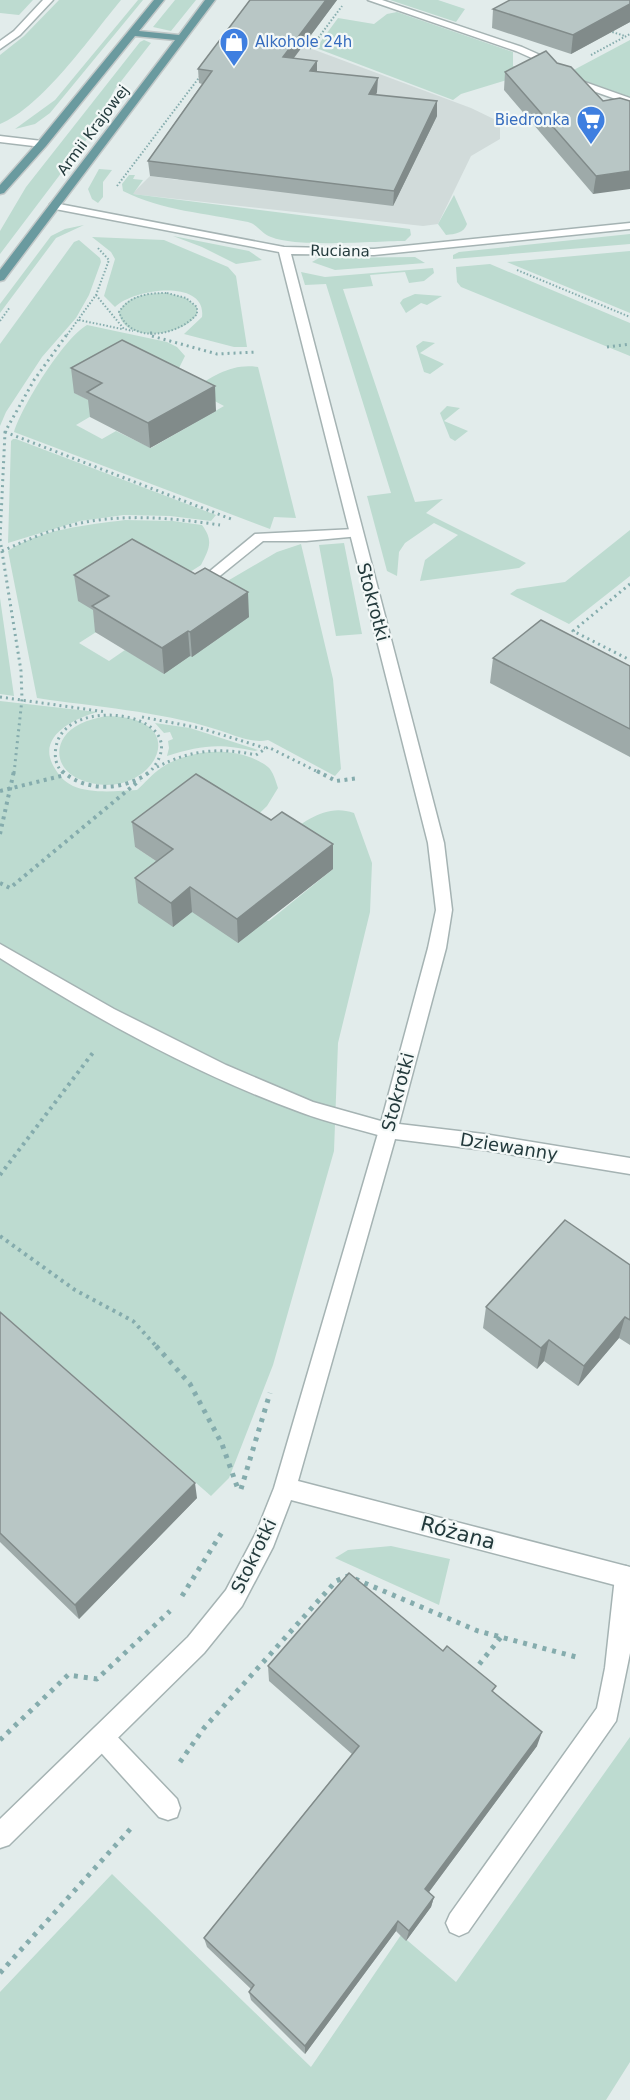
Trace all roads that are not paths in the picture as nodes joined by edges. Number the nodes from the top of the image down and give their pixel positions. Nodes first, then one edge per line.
1 (48, 0) edge
2 (159, 0) edge
3 (210, 0) edge
4 (373, 0) edge
5 (132, 33) junction
6 (181, 38) junction
7 (0, 46) edge
8 (630, 101) edge
9 (0, 139) edge
10 (42, 144) junction
11 (0, 191) edge
12 (54, 206) junction
13 (630, 226) edge
14 (284, 250) junction
15 (0, 278) edge
16 (355, 533) junction
17 (211, 576) edge
18 (0, 950) edge
19 (388, 1130) junction
20 (630, 1166) edge
21 (285, 1488) junction
22 (628, 1578) edge
23 (102, 1737) junction
24 (168, 1808) dead end
25 (0, 1836) edge
26 (459, 1923) dead end

1 - 7 street
2 - 5 main road, Armii Krajowej
3 - 6 main road, Armii Krajowej
4 - 8 street
5 - 6 main road
5 - 10 main road, Armii Krajowej
6 - 12 main road, Armii Krajowej
9 - 10 street
10 - 11 main road, Armii Krajowej
12 - 14 street, Ruciana
12 - 15 main road, Armii Krajowej
13 - 14 street, Ruciana
14 - 16 street, Stokrotki
16 - 17 street
16 - 19 street, Stokrotki
18 - 19 street, Dziewanny
19 - 20 street, Dziewanny
19 - 21 street, Stokrotki
21 - 22 street, Różana
21 - 23 street, Stokrotki
22 - 26 street
23 - 24 street
23 - 25 street, Stokrotki

